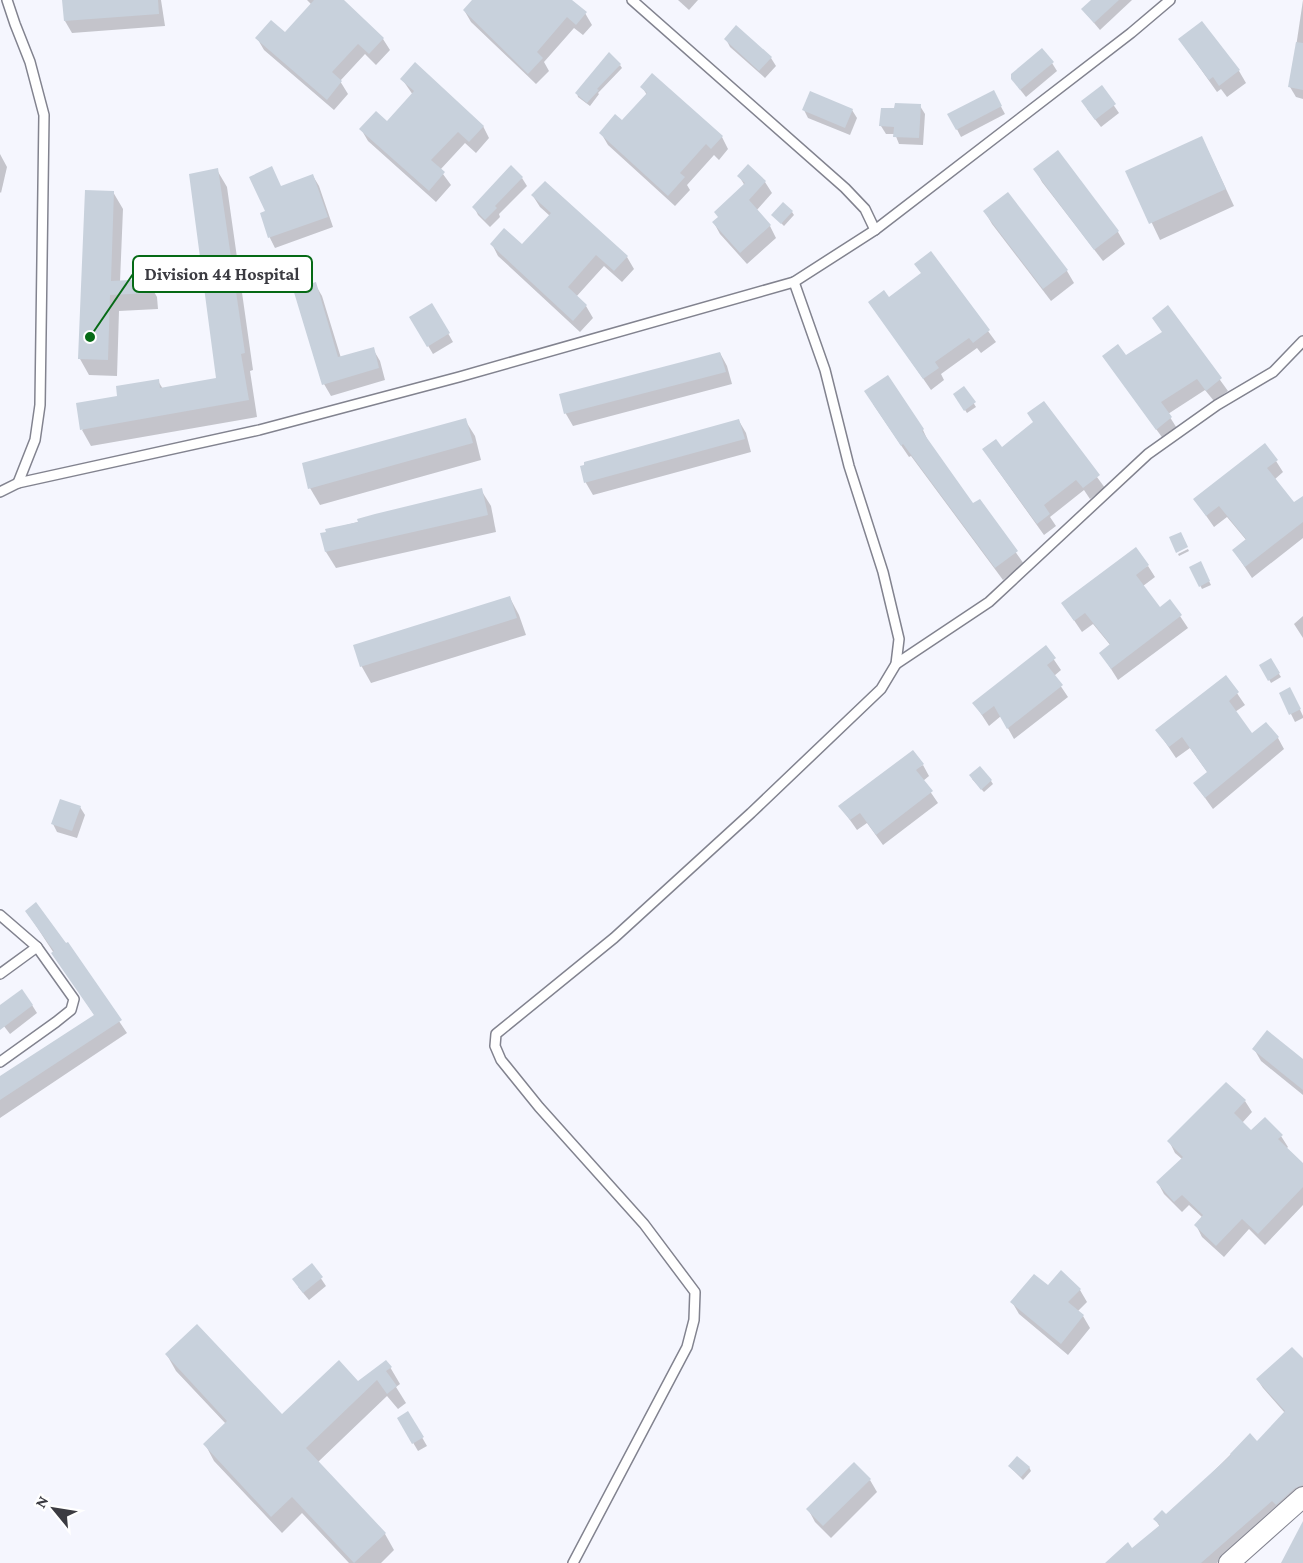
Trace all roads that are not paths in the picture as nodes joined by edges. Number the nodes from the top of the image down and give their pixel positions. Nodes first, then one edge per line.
1 (8, 0) edge
2 (632, 0) edge
3 (1170, 0) edge
4 (876, 230) junction
5 (794, 282) junction
6 (1303, 341) edge
7 (18, 483) junction
8 (0, 492) edge
9 (896, 664) junction
10 (0, 915) edge
11 (37, 947) junction
12 (0, 974) edge
13 (0, 1062) edge
14 (1303, 1497) edge
15 (573, 1563) edge
16 (1229, 1563) edge

1 - 7 lane
2 - 4 lane
3 - 4 lane
4 - 5 lane
5 - 7 lane
5 - 9 lane
6 - 9 lane
7 - 8 lane
9 - 15 lane
10 - 11 lane
11 - 12 lane
11 - 13 lane
14 - 16 street

